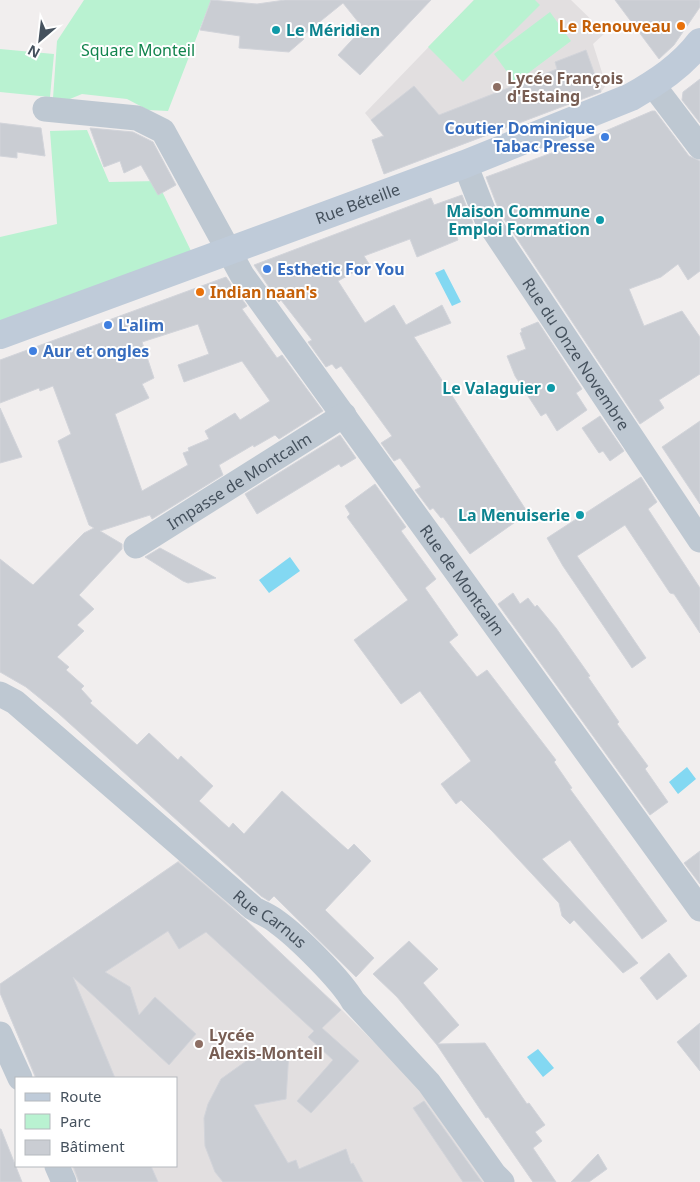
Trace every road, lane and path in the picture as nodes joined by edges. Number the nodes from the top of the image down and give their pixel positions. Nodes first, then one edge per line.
1 (700, 42) edge
2 (654, 85) junction
3 (45, 109) dead end
4 (700, 147) edge
5 (465, 164) junction
6 (228, 249) junction
7 (0, 335) edge
8 (344, 415) junction
9 (700, 540) edge
10 (136, 546) dead end
11 (0, 694) edge
12 (700, 909) edge
13 (0, 1034) edge
14 (20, 1077) edge
15 (57, 1167) edge
16 (64, 1182) edge
17 (502, 1182) edge

1 - 2 main road, Rue Béteille
2 - 4 street
2 - 5 main road, Rue Béteille
3 - 6 street, Rue de Montcalm
5 - 6 main road, Rue Béteille
5 - 9 street, Rue du Onze Novembre
6 - 7 main road, Rue Béteille
6 - 8 street, Rue de Montcalm
8 - 10 street, Impasse de Montcalm
8 - 12 street, Rue de Montcalm
11 - 17 street, Rue Carnus
13 - 14 street
15 - 16 street

